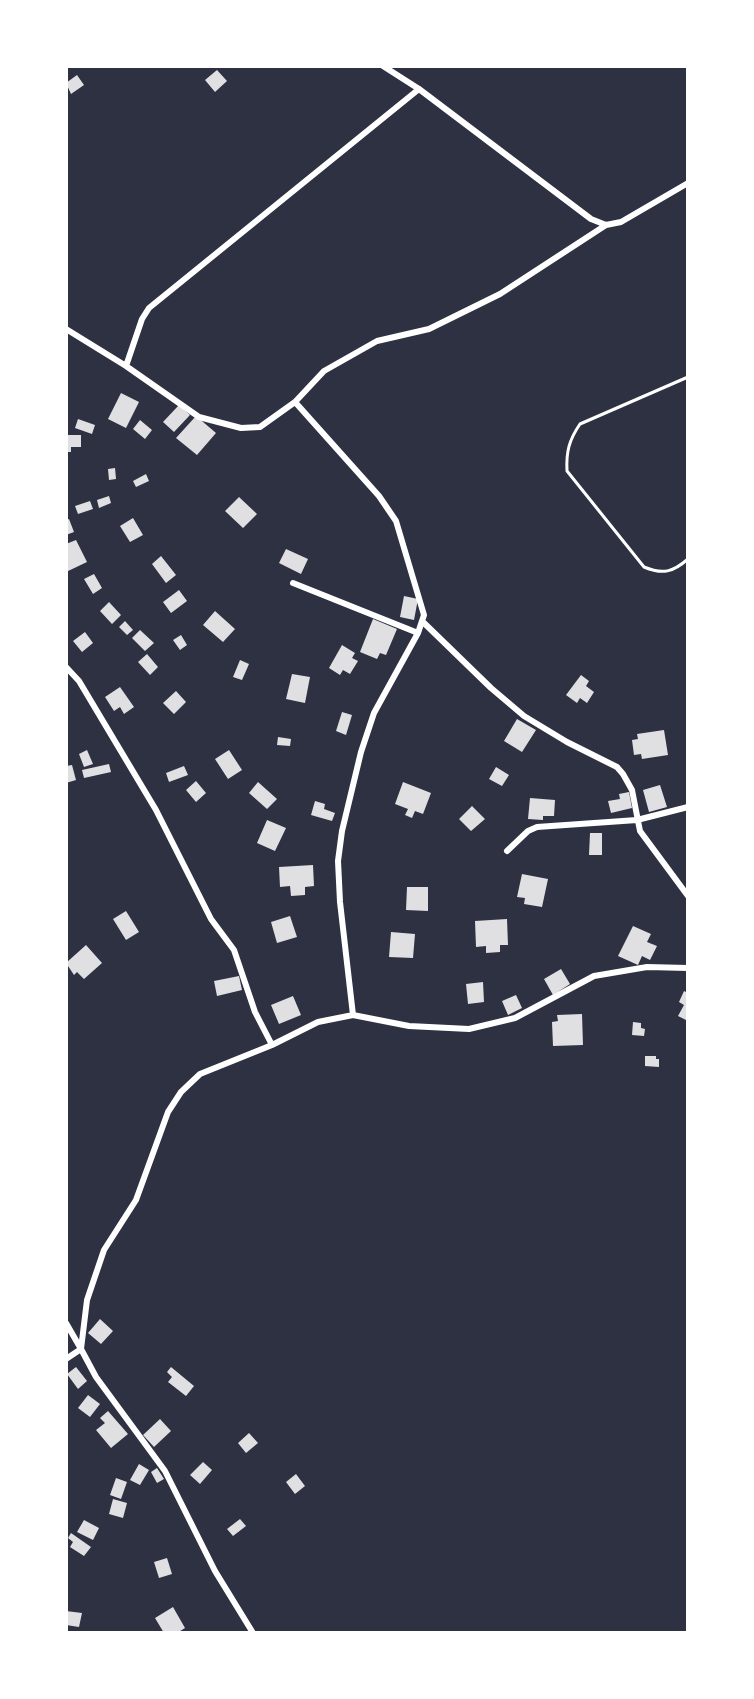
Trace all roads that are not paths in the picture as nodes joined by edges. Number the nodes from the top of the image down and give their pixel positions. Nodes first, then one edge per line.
1 (383, 66) edge
2 (419, 89) junction
3 (688, 183) edge
4 (606, 225) junction
5 (66, 329) edge
6 (126, 366) junction
7 (688, 377) edge
8 (295, 402) junction
9 (688, 559) edge
10 (293, 583) dead end
11 (423, 622) junction
12 (418, 633) junction
13 (66, 667) edge
14 (688, 807) edge
15 (637, 820) junction
16 (507, 851) dead end
17 (688, 896) edge
18 (688, 968) edge
19 (353, 1015) junction
20 (272, 1045) junction
21 (66, 1323) edge
22 (81, 1349) junction
23 (66, 1359) edge
24 (253, 1633) edge

1 - 2 street
2 - 4 street
2 - 6 street
3 - 4 street
4 - 8 street
5 - 6 street
6 - 8 street
7 - 9 lane
8 - 11 street
10 - 12 street
11 - 12 street
11 - 15 street
12 - 19 street
13 - 20 street
14 - 15 street
15 - 16 street
15 - 17 street
18 - 19 street
19 - 20 street
20 - 22 street
21 - 22 street
22 - 23 street
22 - 24 street

